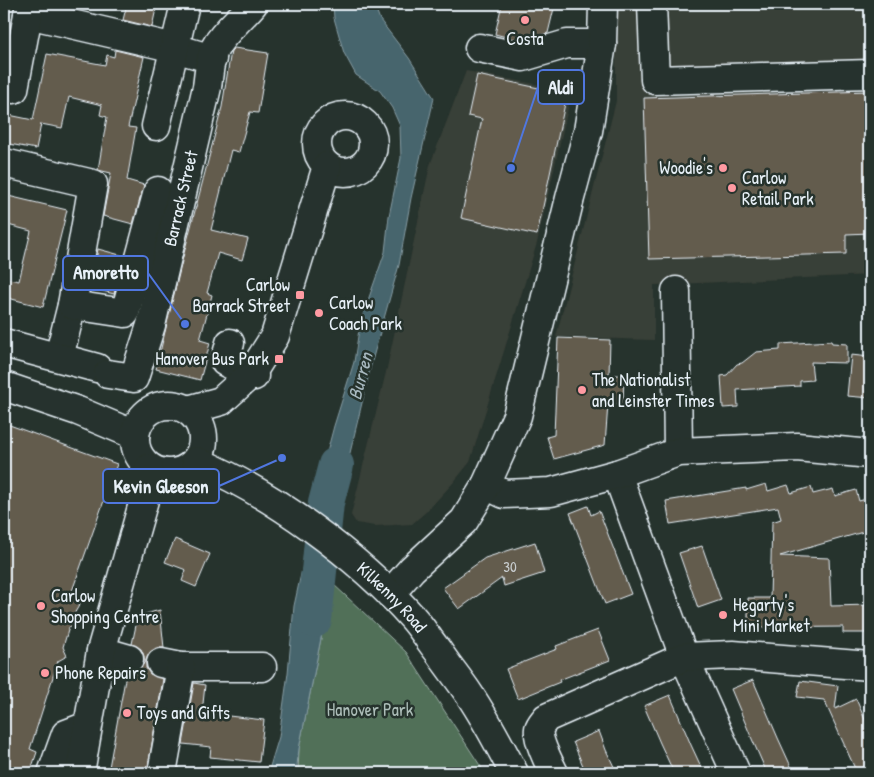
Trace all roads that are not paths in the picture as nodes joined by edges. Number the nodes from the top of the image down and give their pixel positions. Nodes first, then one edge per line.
1 (185, 4) edge
2 (253, 4) edge
3 (604, 4) edge
4 (652, 4) edge
5 (29, 9) edge
6 (602, 44) junction
7 (174, 48) junction
8 (479, 48) dead end
9 (212, 59) junction
10 (870, 74) edge
11 (14, 89) dead end
12 (156, 126) dead end
13 (4, 163) edge
14 (331, 169) dead end
15 (158, 191) dead end
16 (676, 291) dead end
17 (72, 305) junction
18 (4, 343) edge
19 (230, 343) dead end
20 (59, 356) junction
21 (253, 375) junction
22 (4, 386) edge
23 (129, 426) junction
24 (201, 442) junction
25 (678, 452) junction
26 (870, 454) edge
27 (616, 474) junction
28 (155, 478) junction
29 (486, 485) junction
30 (390, 594) junction
31 (100, 651) junction
32 (684, 657) junction
33 (129, 659) dead end
34 (870, 666) edge
35 (262, 667) dead end
36 (87, 726) junction
37 (52, 773) edge
38 (80, 773) edge
39 (162, 773) edge
40 (514, 773) edge
41 (554, 773) edge
42 (736, 773) edge

1 - 7 street
2 - 9 street, Barrack Street
3 - 6 street
4 - 10 street
5 - 7 street
5 - 11 street
6 - 8 street
6 - 29 street
7 - 9 street
7 - 12 street
9 - 20 street, Barrack Street
13 - 17 street
14 - 21 street
15 - 17 street
16 - 25 street
17 - 20 street
18 - 20 street
19 - 21 street
21 - 24 street
22 - 23 street
23 - 24 street
23 - 28 street
24 - 28 street
24 - 30 street, Kilkenny Road
25 - 26 street
25 - 27 street
27 - 29 street
27 - 32 street
28 - 31 street
29 - 30 street
30 - 40 street, Kilkenny Road
31 - 33 street
31 - 36 street
32 - 34 street
32 - 41 street
32 - 42 street
35 - 39 street
36 - 37 street
36 - 38 street

